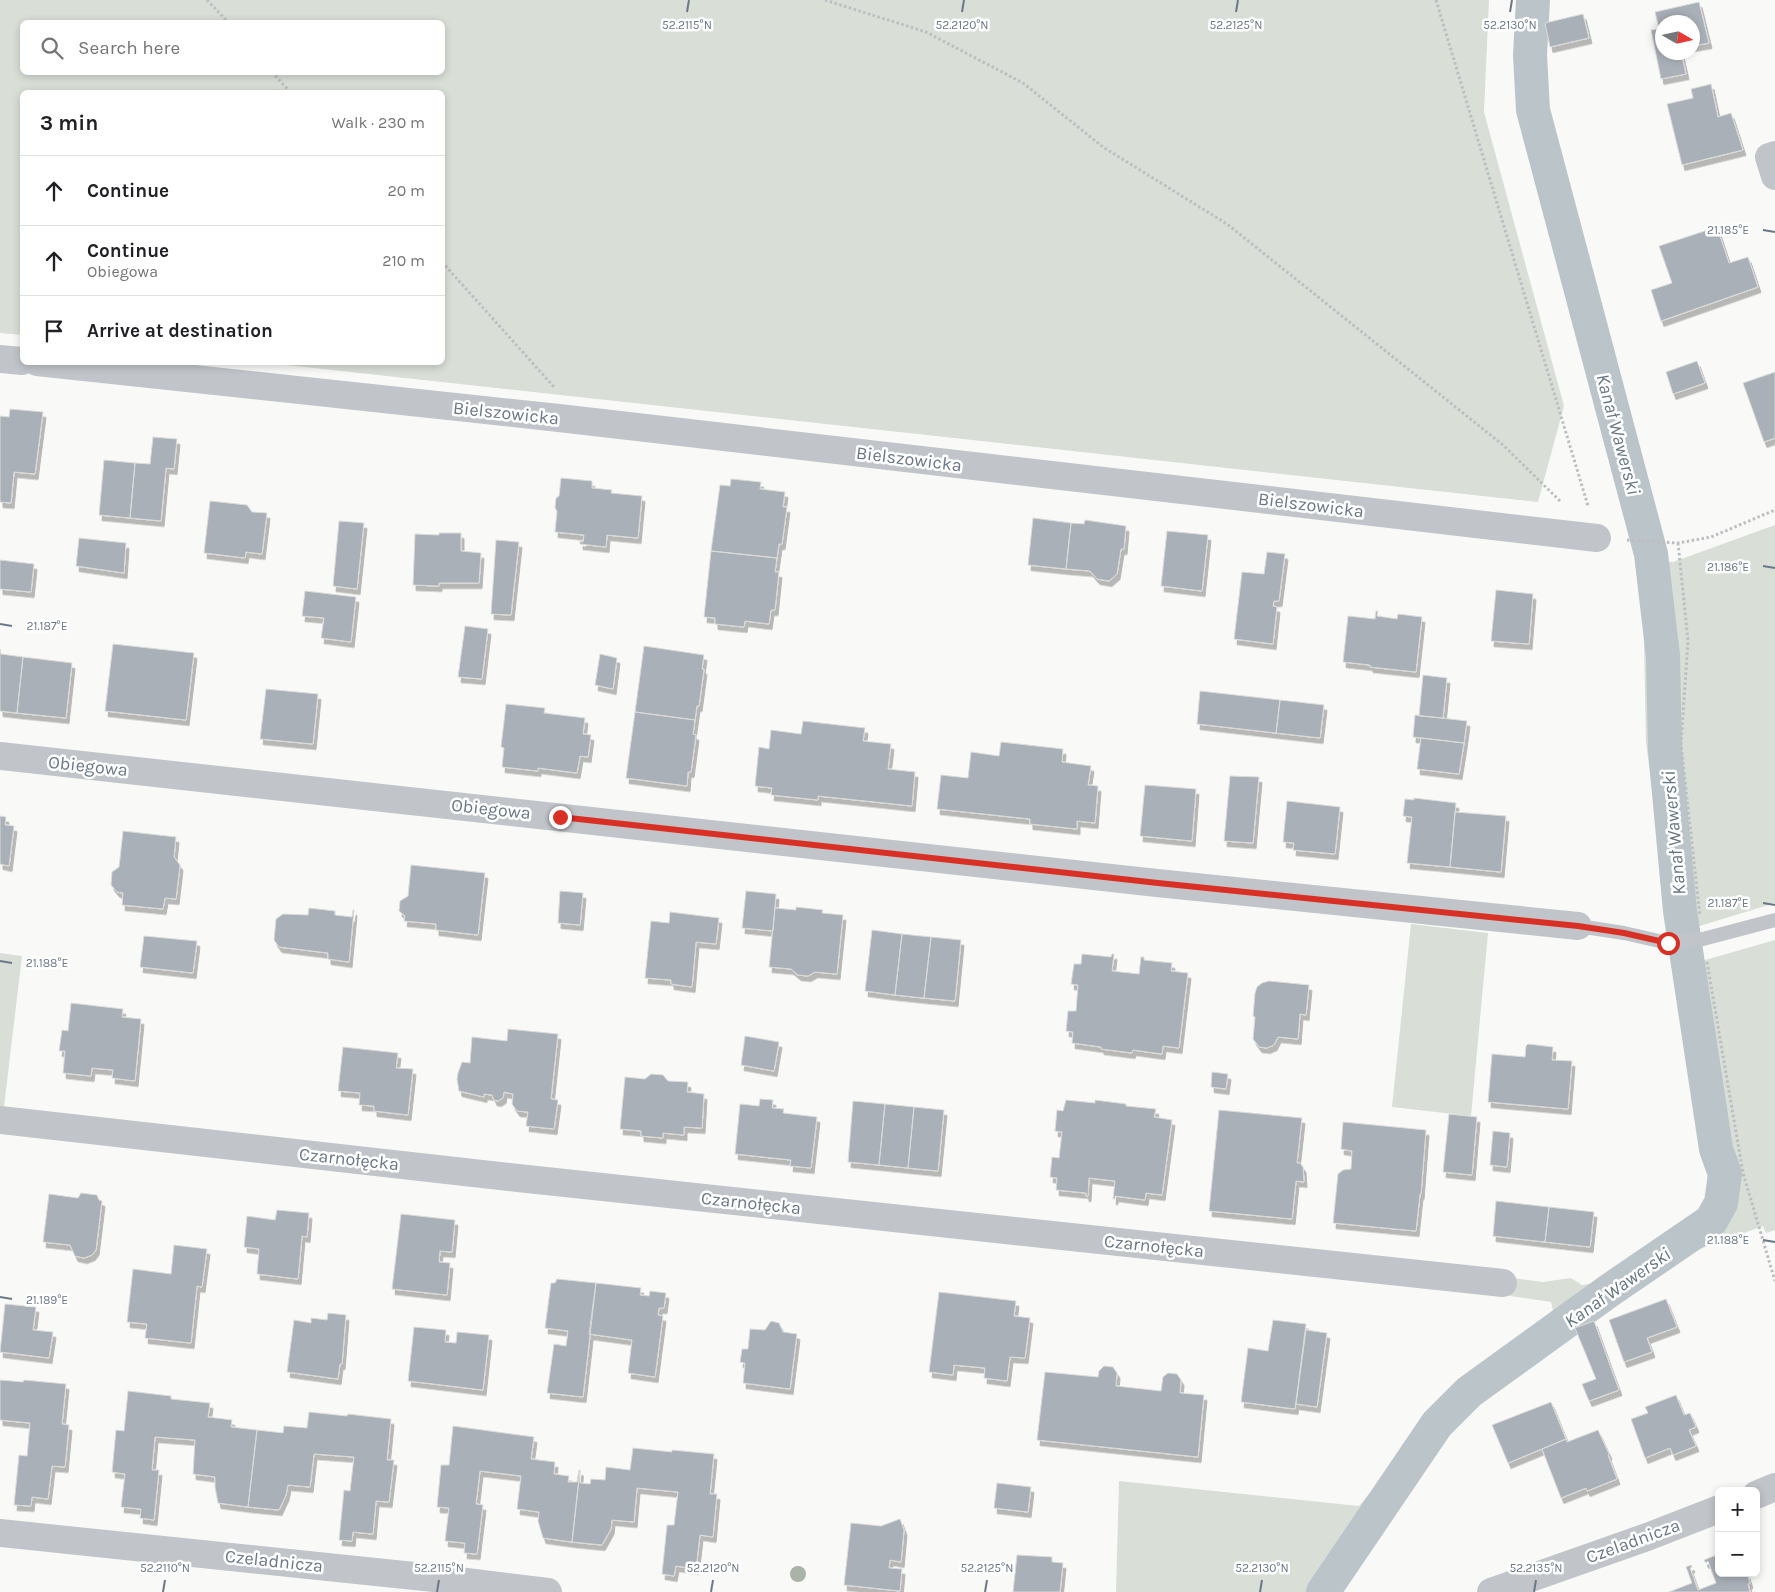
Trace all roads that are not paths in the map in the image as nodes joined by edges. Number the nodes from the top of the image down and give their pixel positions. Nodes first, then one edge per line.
1 (1775, 155) edge
2 (1775, 176) edge
3 (0, 358) edge
4 (20, 361) edge
5 (65, 365) edge
6 (1597, 538) road end
7 (0, 756) edge
8 (1775, 920) edge
9 (1578, 926) joint
10 (0, 1120) edge
11 (1503, 1283) dead end
12 (1775, 1487) edge
13 (1760, 1493) edge
14 (1715, 1511) edge
15 (0, 1533) edge
16 (548, 1592) edge
17 (1491, 1592) edge

1 - 2 street
3 - 4 street
5 - 6 street, Bielszowicka
7 - 9 street, Obiegowa
8 - 9 lane
10 - 11 street, Czarnołęcka
12 - 13 street
14 - 17 street, Czeladnicza
15 - 16 street, Czeladnicza

